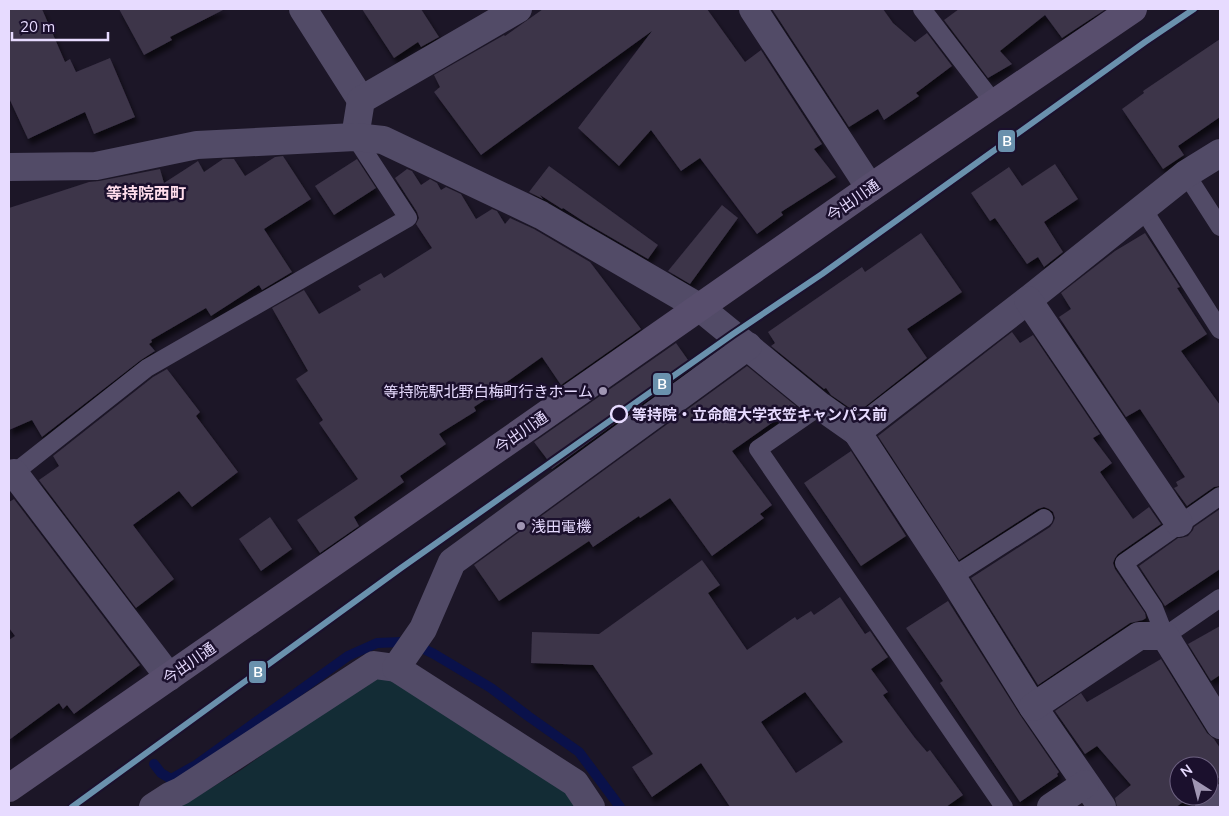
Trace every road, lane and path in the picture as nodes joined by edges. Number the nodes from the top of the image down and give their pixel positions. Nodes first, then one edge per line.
1 (303, 9) edge
2 (518, 9) edge
3 (753, 9) edge
4 (922, 9) edge
5 (1133, 9) edge
6 (362, 100) junction
7 (994, 103) junction
8 (355, 137) junction
9 (1220, 153) edge
10 (9, 167) edge
11 (1186, 174) junction
12 (870, 188) junction
13 (1143, 208) junction
14 (1220, 227) edge
15 (1028, 300) junction
16 (699, 307) junction
17 (1220, 330) edge
18 (748, 346) junction
19 (820, 406) junction
20 (857, 432) junction
21 (11, 474) edge
22 (1220, 496) edge
23 (1044, 518) dead end
24 (1179, 523) junction
25 (952, 577) junction
26 (1220, 598) edge
27 (1165, 636) junction
28 (401, 661) junction
29 (169, 677) junction
30 (1033, 707) junction
31 (1217, 712) edge
32 (1085, 784) junction
33 (9, 788) edge
34 (1220, 798) edge
35 (153, 807) edge
36 (591, 807) edge
37 (1004, 807) edge
38 (1051, 807) edge
39 (1102, 807) edge
40 (1209, 807) edge

1 - 6 street
2 - 6 street
3 - 12 street
4 - 7 lane
5 - 7 street, 今出川通
6 - 8 street
7 - 12 street, 今出川通
8 - 10 street
8 - 16 street
8 - 21 lane
9 - 11 street
11 - 13 street
11 - 14 lane
12 - 16 street, 今出川通
13 - 15 street
13 - 17 lane
15 - 20 street
15 - 24 street
16 - 18 street
16 - 29 street, 今出川通
18 - 19 street
18 - 28 street
19 - 20 street
19 - 37 lane
20 - 25 street
21 - 29 street
22 - 24 lane
23 - 25 lane
24 - 27 lane
25 - 30 street
26 - 27 lane
27 - 30 street
27 - 31 street
28 - 35 street
28 - 36 street
29 - 33 street, 今出川通
30 - 32 street
32 - 38 street
32 - 39 street
34 - 40 street

